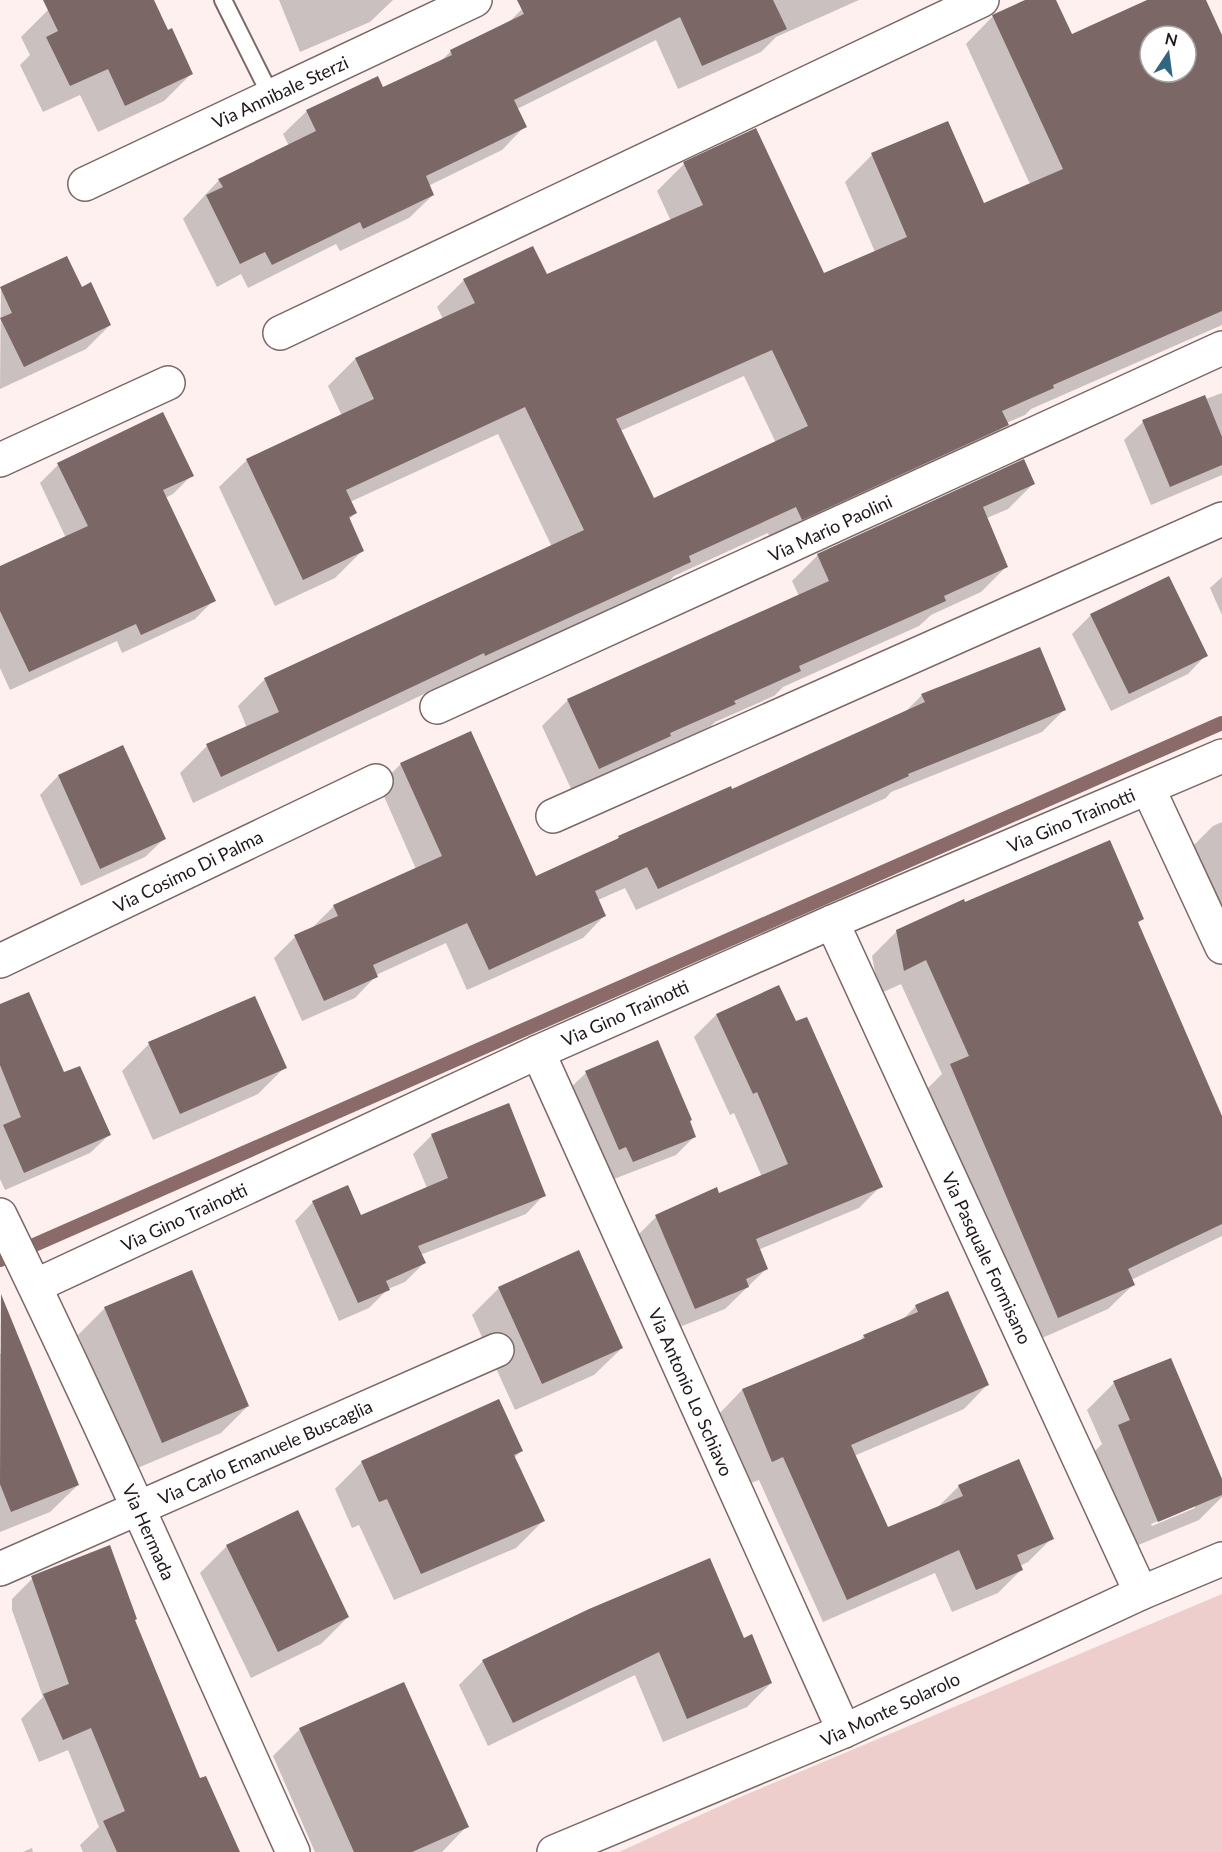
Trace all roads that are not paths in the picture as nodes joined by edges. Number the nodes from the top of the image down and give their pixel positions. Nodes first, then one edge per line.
1 (223, 0) edge
2 (475, 0) edge
3 (982, 0) edge
4 (271, 96) junction
5 (85, 184) dead end
6 (280, 333) dead end
7 (1222, 348) edge
8 (168, 383) dead end
9 (0, 460) edge
10 (1222, 519) edge
11 (437, 708) dead end
12 (1222, 756) edge
13 (376, 781) dead end
14 (1148, 788) junction
15 (553, 816) dead end
16 (832, 922) junction
17 (1222, 947) edge
18 (0, 961) edge
19 (538, 1052) junction
20 (0, 1215) edge
21 (32, 1280) junction
22 (497, 1350) dead end
23 (138, 1508) junction
24 (1222, 1559) edge
25 (0, 1569) edge
26 (1141, 1593) junction
27 (844, 1731) junction
28 (293, 1852) edge
29 (554, 1852) edge

1 - 4 lane
2 - 4 street, Via Annibale Sterzi
3 - 6 street
4 - 5 street, Via Annibale Sterzi
7 - 11 street, Via Mario Paolini
8 - 9 street
10 - 15 street
12 - 14 street, Via Gino Trainotti
13 - 18 street, Via Cosimo Di Palma
14 - 16 street, Via Gino Trainotti
14 - 17 street
16 - 19 street, Via Gino Trainotti
16 - 26 street, Via Pasquale Formisano
19 - 21 street, Via Gino Trainotti
19 - 27 street, Via Antonio Lo Schiavo
20 - 21 street, Via Hermada
21 - 23 street, Via Hermada
22 - 23 street, Via Carlo Emanuele Buscaglia
23 - 25 street, Via Carlo Emanuele Buscaglia
23 - 28 street, Via Hermada
24 - 26 street, Via Monte Solarolo
26 - 27 street, Via Monte Solarolo
27 - 29 street, Via Monte Solarolo

